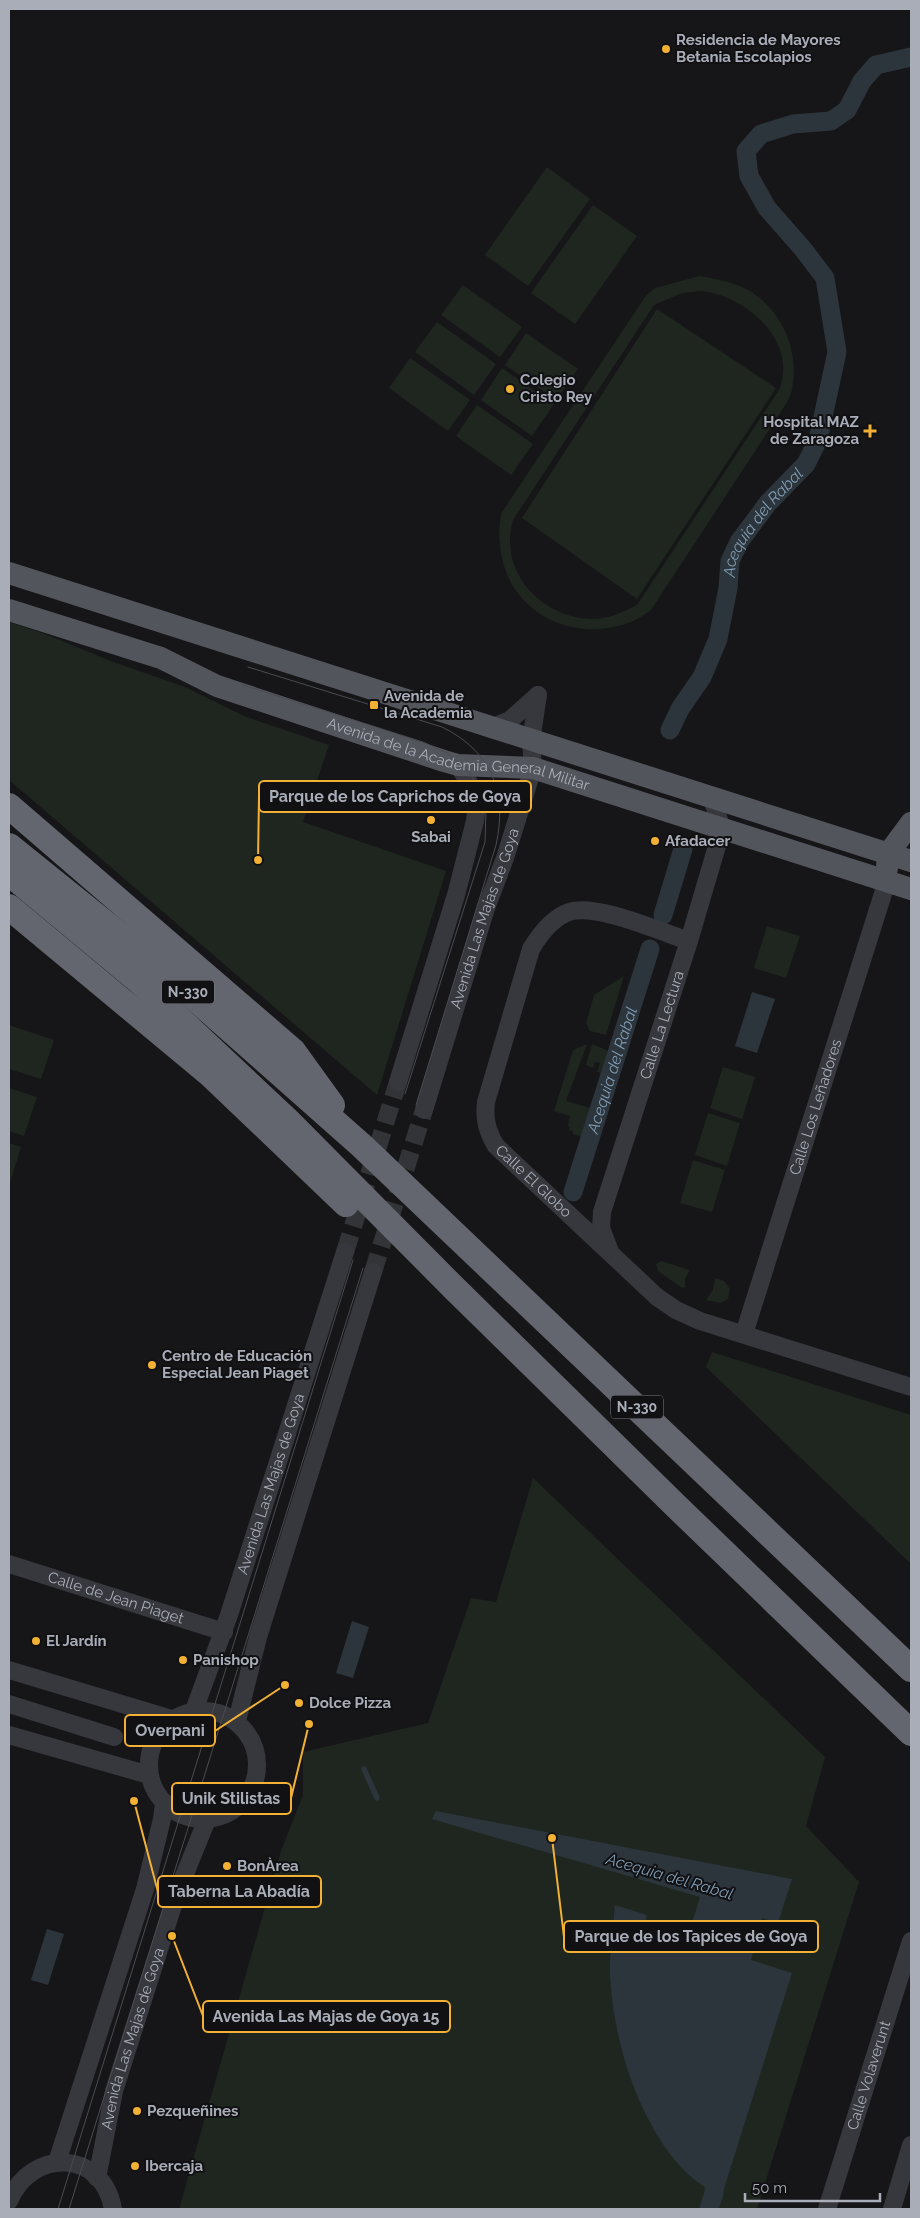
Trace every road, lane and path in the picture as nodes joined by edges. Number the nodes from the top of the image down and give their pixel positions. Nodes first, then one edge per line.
1 (9, 572) edge
2 (9, 610) edge
3 (490, 728) junction
4 (531, 741) junction
5 (458, 765) junction
6 (533, 768) junction
7 (710, 796) junction
8 (9, 806) edge
9 (911, 823) edge
10 (722, 829) junction
11 (9, 846) edge
12 (899, 863) edge
13 (9, 873) edge
14 (911, 889) edge
15 (9, 907) edge
16 (689, 941) junction
17 (398, 1082) tunnel mouth
18 (424, 1110) tunnel mouth
19 (362, 1146) junction
20 (345, 1252) tunnel mouth
21 (612, 1254) junction
22 (373, 1272) tunnel mouth
23 (454, 1288) junction
24 (744, 1334) junction
25 (910, 1382) edge
26 (9, 1564) edge
27 (224, 1632) junction
28 (911, 1669) edge
29 (9, 1670) edge
30 (9, 1704) edge
31 (193, 1713) junction
32 (172, 1719) junction
33 (237, 1721) junction
34 (911, 1733) edge
35 (9, 1734) edge
36 (114, 1737) dead end
37 (149, 1775) junction
38 (164, 1803) junction
39 (208, 1817) junction
40 (911, 1941) edge
41 (911, 2145) edge
42 (57, 2162) junction
43 (17, 2173) edge
44 (97, 2178) junction
45 (9, 2201) edge
46 (113, 2209) edge
47 (827, 2209) edge
48 (892, 2209) edge

1 - 3 main road, Avenida de la Academia General Militar
2 - 5 main road, Avenida de la Academia General Militar
3 - 4 main road, Avenida de la Academia General Militar
3 - 4 street, Avenida Las Majas de Goya
4 - 6 street, Avenida Las Majas de Goya
4 - 7 main road, Avenida de la Academia General Militar
5 - 6 main road, Avenida de la Academia General Militar
5 - 17 street
6 - 10 main road, Avenida de la Academia General Militar
6 - 18 street, Avenida Las Majas de Goya
7 - 10 street
7 - 12 main road, Avenida de la Academia General Militar
8 - 19 highway
9 - 12 main road
10 - 12 main road, Avenida de la Academia General Militar
10 - 16 street, Calle La Lectura
11 - 19 highway, N-330
12 - 14 main road, Avenida de la Academia General Militar
12 - 24 street, Calle Los Leñadores
13 - 23 highway, N-330
15 - 23 highway
16 - 21 street, Calle La Lectura
16 - 21 street, Calle El Globo
19 - 28 highway, N-330
20 - 27 street, Avenida Las Majas de Goya
21 - 24 street, Calle El Globo
22 - 33 street
23 - 34 highway, N-330
24 - 25 street, Calle El Globo
26 - 27 street, Calle de Jean Piaget
27 - 31 street, Avenida Las Majas de Goya
29 - 32 street
30 - 36 street
31 - 32 street
31 - 33 street
32 - 37 street
33 - 39 street
35 - 37 street
37 - 38 street
38 - 39 street
38 - 42 street, Avenida Las Majas de Goya
39 - 44 street, Avenida Las Majas de Goya
40 - 47 street, Calle Volaverunt
41 - 48 street
42 - 43 street
42 - 44 street
43 - 45 street
44 - 46 street

